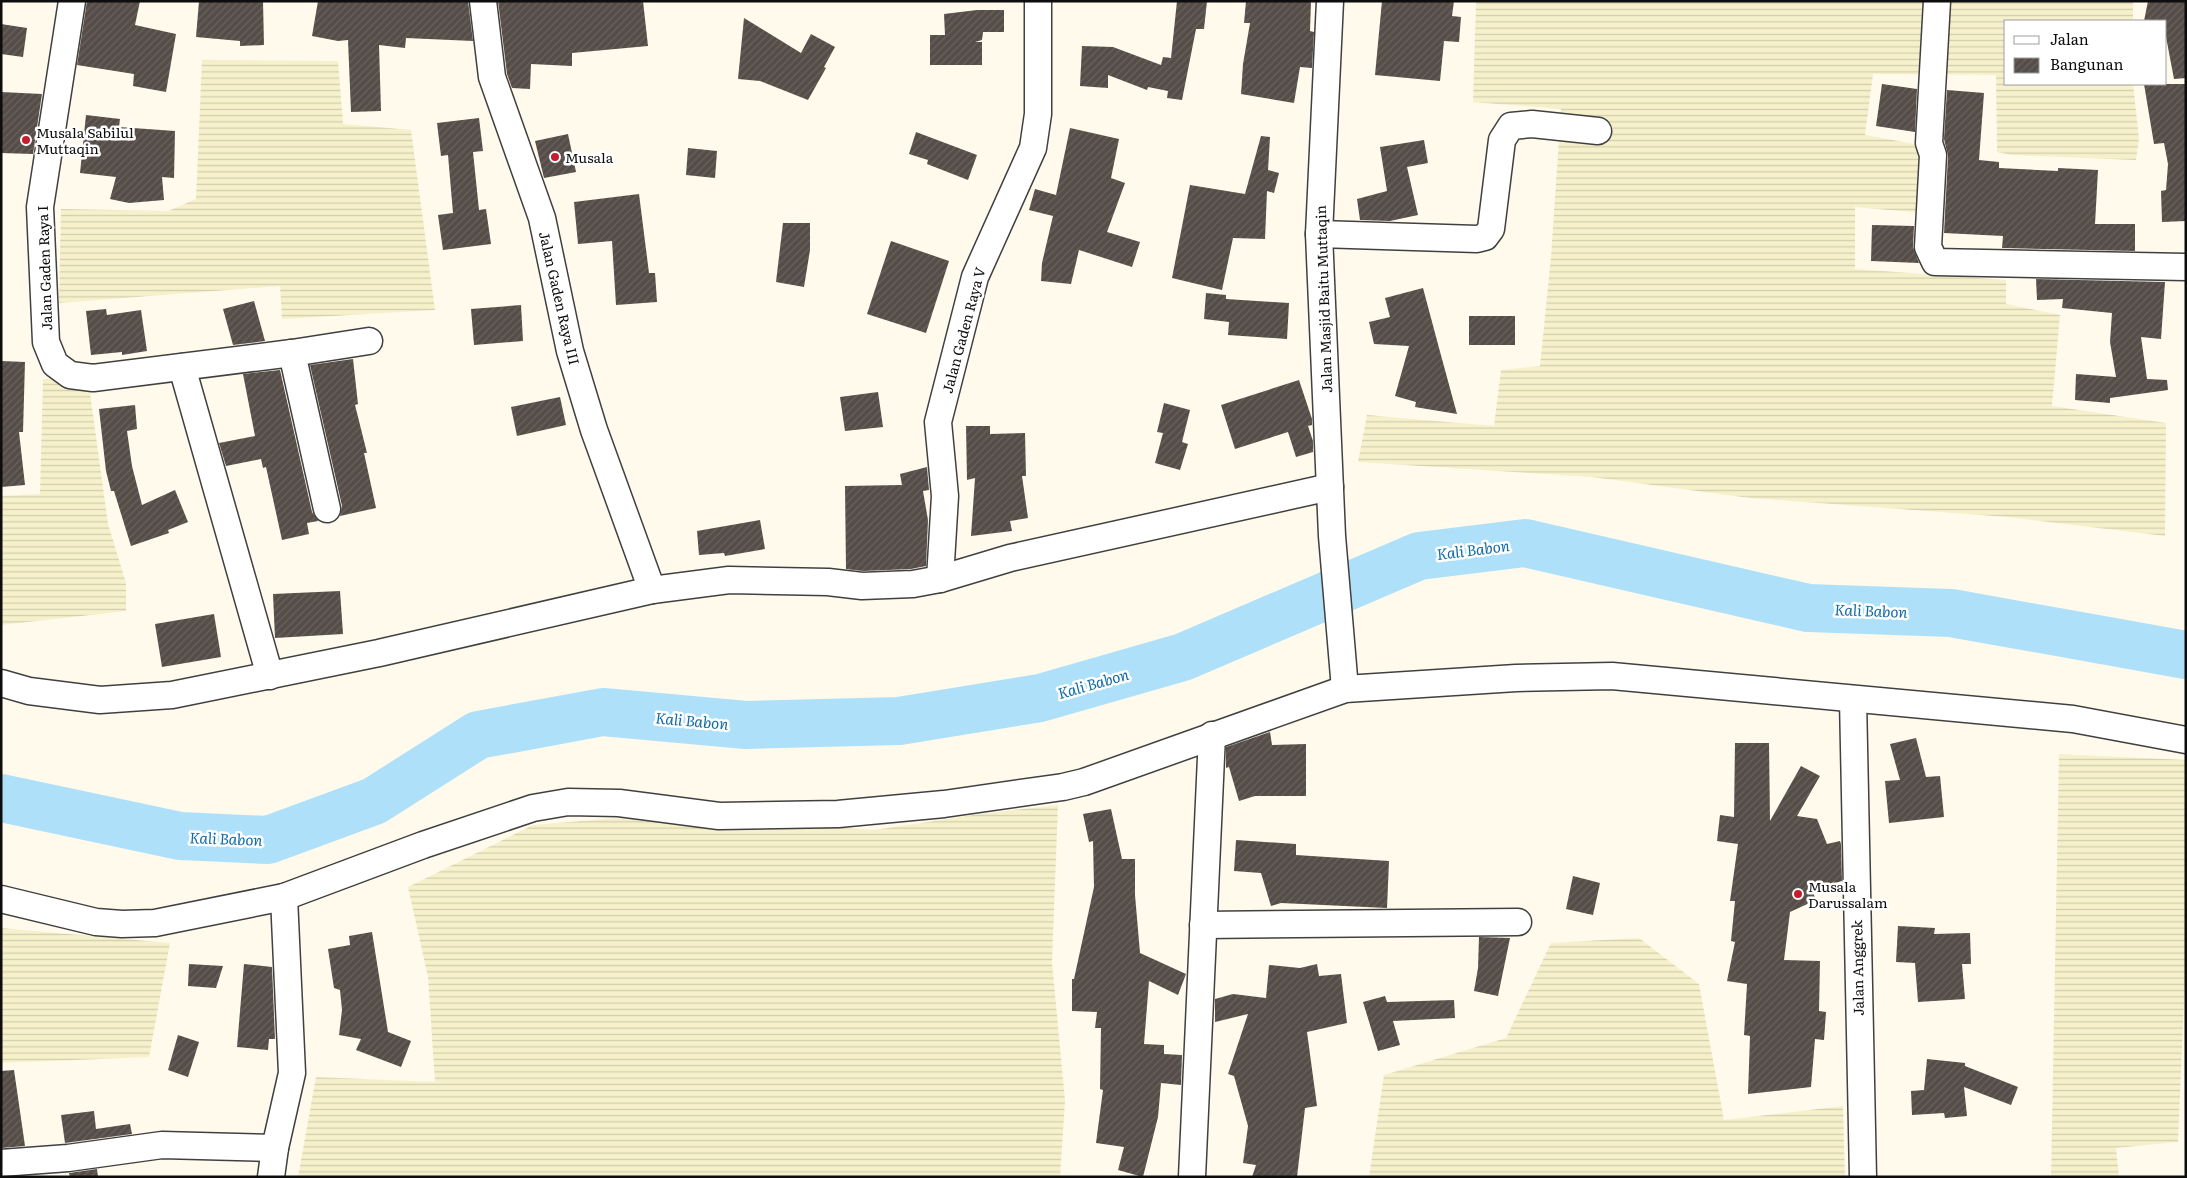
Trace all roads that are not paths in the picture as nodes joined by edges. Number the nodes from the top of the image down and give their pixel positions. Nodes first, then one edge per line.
1 (72, 1) edge
2 (483, 1) edge
3 (1038, 1) edge
4 (1330, 1) edge
5 (1937, 1) edge
6 (1598, 130) dead end
7 (1319, 234) junction
8 (2186, 267) edge
9 (369, 341) dead end
10 (292, 354) junction
11 (182, 367) junction
12 (1330, 487) junction
13 (327, 509) dead end
14 (940, 579) junction
15 (652, 590) junction
16 (270, 676) junction
17 (1344, 678) junction
18 (1, 683) edge
19 (1853, 699) junction
20 (1212, 735) junction
21 (2186, 740) edge
22 (284, 898) junction
23 (1, 899) edge
24 (1518, 922) dead end
25 (1203, 925) junction
26 (275, 1148) junction
27 (1, 1164) edge
28 (271, 1177) edge
29 (1192, 1177) edge
30 (1863, 1177) edge

1 - 11 street, Jalan Gaden Raya I
2 - 15 street, Jalan Gaden Raya III
3 - 14 street, Jalan Gaden Raya V
4 - 7 street, Jalan Masjid Baitu Muttaqin
5 - 8 street
6 - 7 street
7 - 12 street, Jalan Masjid Baitu Muttaqin
9 - 10 street, Jalan Gaden Raya I
10 - 11 street, Jalan Gaden Raya I
10 - 13 street
11 - 16 street
12 - 14 street
12 - 17 street, Jalan Masjid Baitu Muttaqin
14 - 15 street
15 - 16 street
16 - 18 street
17 - 19 street
17 - 20 street
19 - 21 street
19 - 30 street, Jalan Anggrek
20 - 22 street
20 - 25 street
22 - 23 street
22 - 26 street
24 - 25 street
25 - 29 street
26 - 27 street
26 - 28 street

